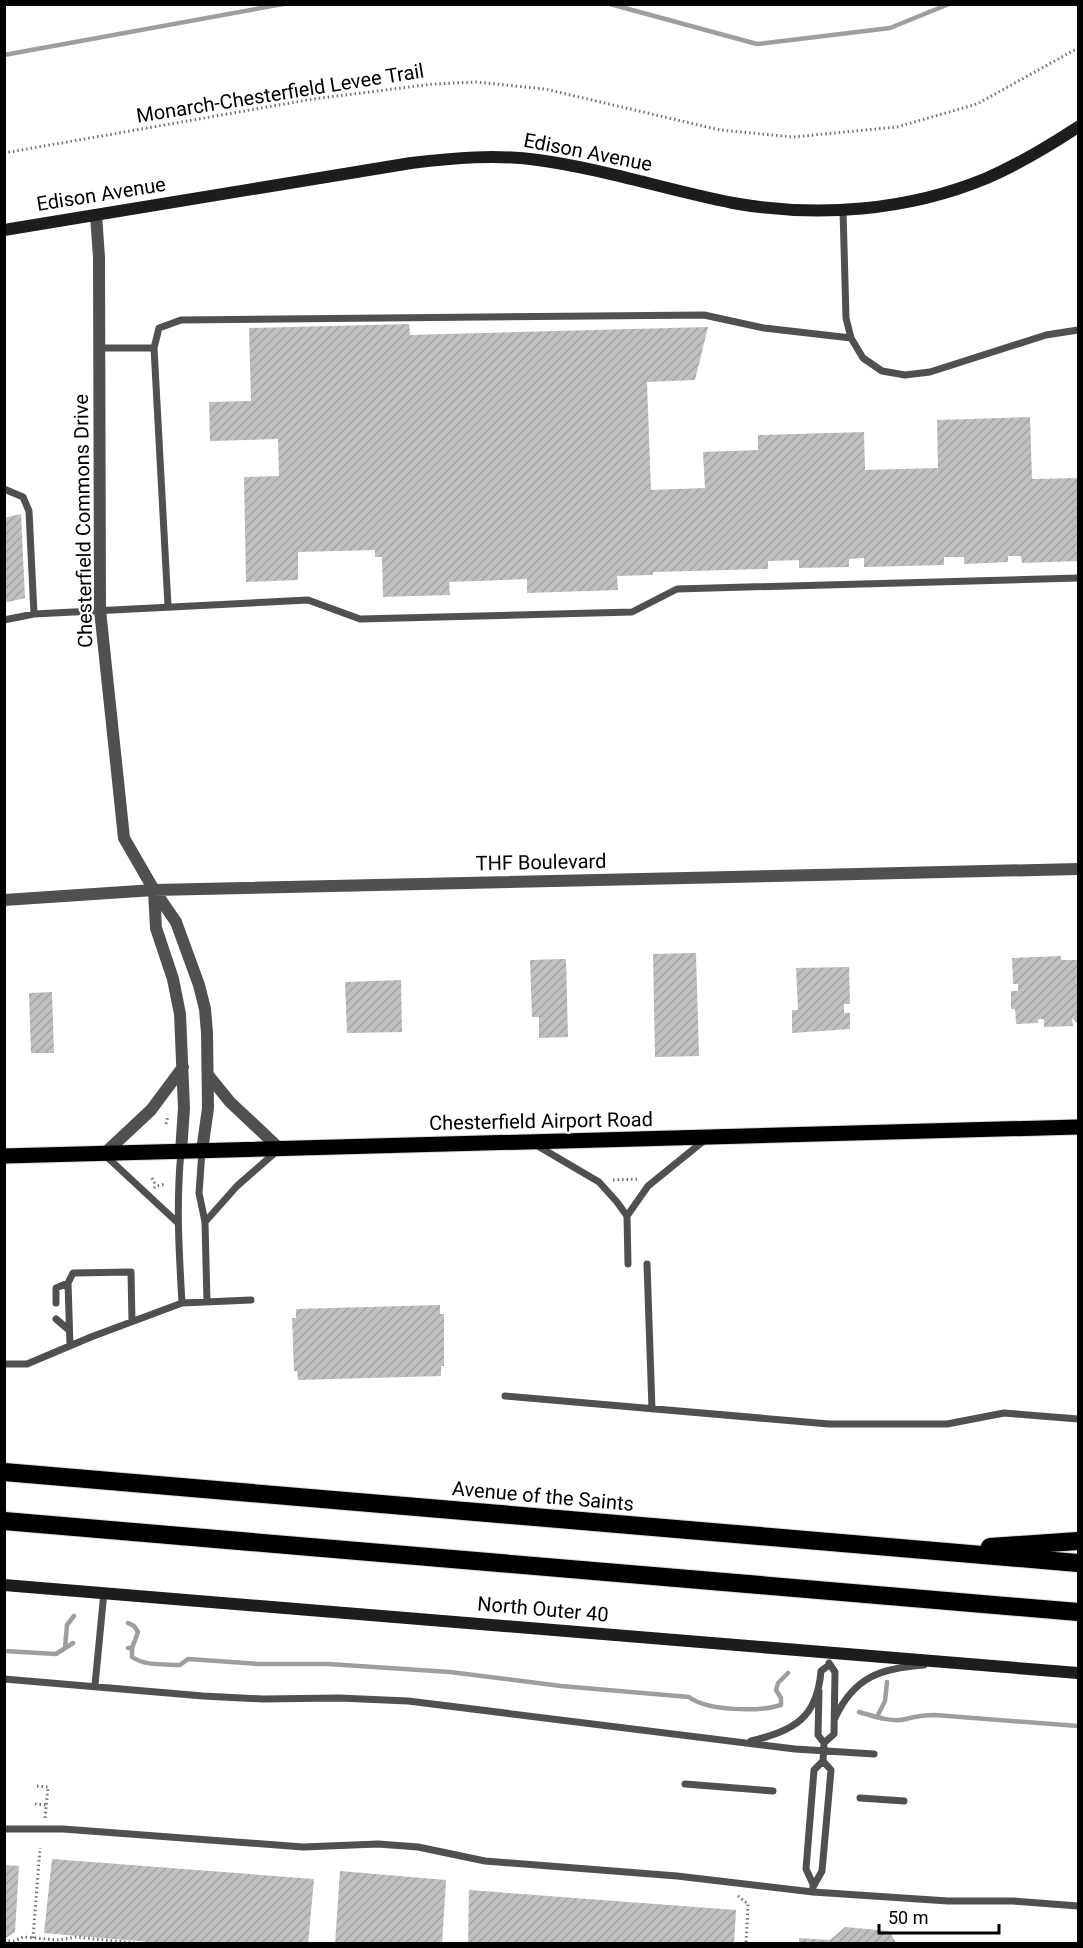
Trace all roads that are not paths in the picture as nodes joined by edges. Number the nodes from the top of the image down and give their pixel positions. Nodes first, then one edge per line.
1 (1078, 128) edge
2 (843, 210) junction
3 (96, 215) junction
4 (4, 230) edge
5 (1078, 330) edge
6 (851, 339) junction
7 (99, 348) junction
8 (154, 348) junction
9 (4, 489) edge
10 (1078, 578) edge
11 (168, 606) junction
12 (100, 610) junction
13 (34, 614) junction
14 (4, 620) edge
15 (1078, 869) edge
16 (154, 890) junction
17 (4, 900) edge
18 (183, 1067) junction
19 (208, 1075) junction
20 (1078, 1127) edge
21 (708, 1138) junction
22 (530, 1141) junction
23 (280, 1149) junction
24 (202, 1151) junction
25 (181, 1152) junction
26 (104, 1154) junction
27 (4, 1156) edge
28 (627, 1216) junction
29 (178, 1222) junction
30 (205, 1222) junction
31 (628, 1264) dead end
32 (647, 1264) dead end
33 (68, 1283) junction
34 (251, 1300) dead end
35 (182, 1302) junction
36 (207, 1302) junction
37 (56, 1303) dead end
38 (57, 1319) dead end
39 (132, 1321) junction
40 (69, 1330) junction
41 (70, 1346) junction
42 (4, 1364) edge
43 (505, 1396) dead end
44 (652, 1409) junction
45 (1078, 1419) edge
46 (4, 1472) edge
47 (4, 1521) edge
48 (1078, 1541) edge
49 (932, 1551) junction
50 (1078, 1563) edge
51 (4, 1585) edge
52 (104, 1592) junction
53 (1078, 1612) edge
54 (830, 1652) junction
55 (958, 1663) junction
56 (829, 1665) junction
57 (1078, 1673) edge
58 (4, 1679) edge
59 (95, 1686) junction
60 (819, 1691) junction
61 (835, 1718) junction
62 (746, 1742) junction
63 (823, 1747) junction
64 (874, 1754) dead end
65 (823, 1761) junction
66 (685, 1784) dead end
67 (773, 1791) dead end
68 (860, 1797) dead end
69 (904, 1801) dead end
70 (4, 1829) edge
71 (813, 1888) junction
72 (1078, 1906) edge

1 - 2 street, Edison Avenue
2 - 3 street, Edison Avenue
2 - 6 lane
3 - 4 street, Edison Avenue
3 - 7 street, Chesterfield Commons Drive
5 - 6 lane
6 - 8 lane
7 - 8 lane
7 - 12 street, Chesterfield Commons Drive
8 - 11 lane
9 - 13 lane
10 - 11 lane
11 - 12 lane
12 - 13 lane
12 - 16 street, Chesterfield Commons Drive
13 - 14 lane
15 - 16 street, THF Boulevard
16 - 17 street, THF Boulevard
16 - 18 street, Chesterfield Commons Drive
16 - 19 street, Chesterfield Commons Drive
18 - 25 street, Chesterfield Commons Drive
18 - 26 street
19 - 23 street
19 - 24 street, Chesterfield Commons Drive
20 - 21 main road, Chesterfield Airport Road
21 - 22 main road, Chesterfield Airport Road
21 - 28 lane
22 - 23 main road, Chesterfield Airport Road
22 - 28 lane
23 - 24 main road, Chesterfield Airport Road
23 - 30 lane
24 - 25 main road, Chesterfield Airport Road
24 - 30 lane
25 - 26 main road, Chesterfield Airport Road
25 - 29 lane
26 - 27 main road, Chesterfield Airport Road
26 - 29 lane
28 - 31 lane
29 - 35 lane
30 - 36 lane
32 - 44 lane
33 - 37 lane
33 - 39 lane
33 - 40 lane
34 - 36 lane
35 - 36 lane
35 - 39 lane
38 - 40 lane
39 - 41 lane
40 - 41 lane
41 - 42 lane
43 - 44 lane
44 - 45 lane
46 - 49 highway, Avenue of the Saints
47 - 53 highway
48 - 49 highway
49 - 50 highway, Avenue of the Saints
51 - 52 street, North Outer 40
52 - 54 street, North Outer 40
52 - 59 lane
54 - 55 street, North Outer 40
54 - 56 lane
55 - 57 street, North Outer 40
55 - 61 lane
56 - 60 lane
56 - 61 lane
58 - 59 lane
59 - 62 lane
60 - 62 lane
60 - 63 lane
61 - 63 lane
62 - 63 lane
63 - 64 lane
63 - 65 lane
65 - 71 lane
65 - 71 lane
66 - 67 lane
68 - 69 lane
70 - 71 lane
71 - 72 lane

